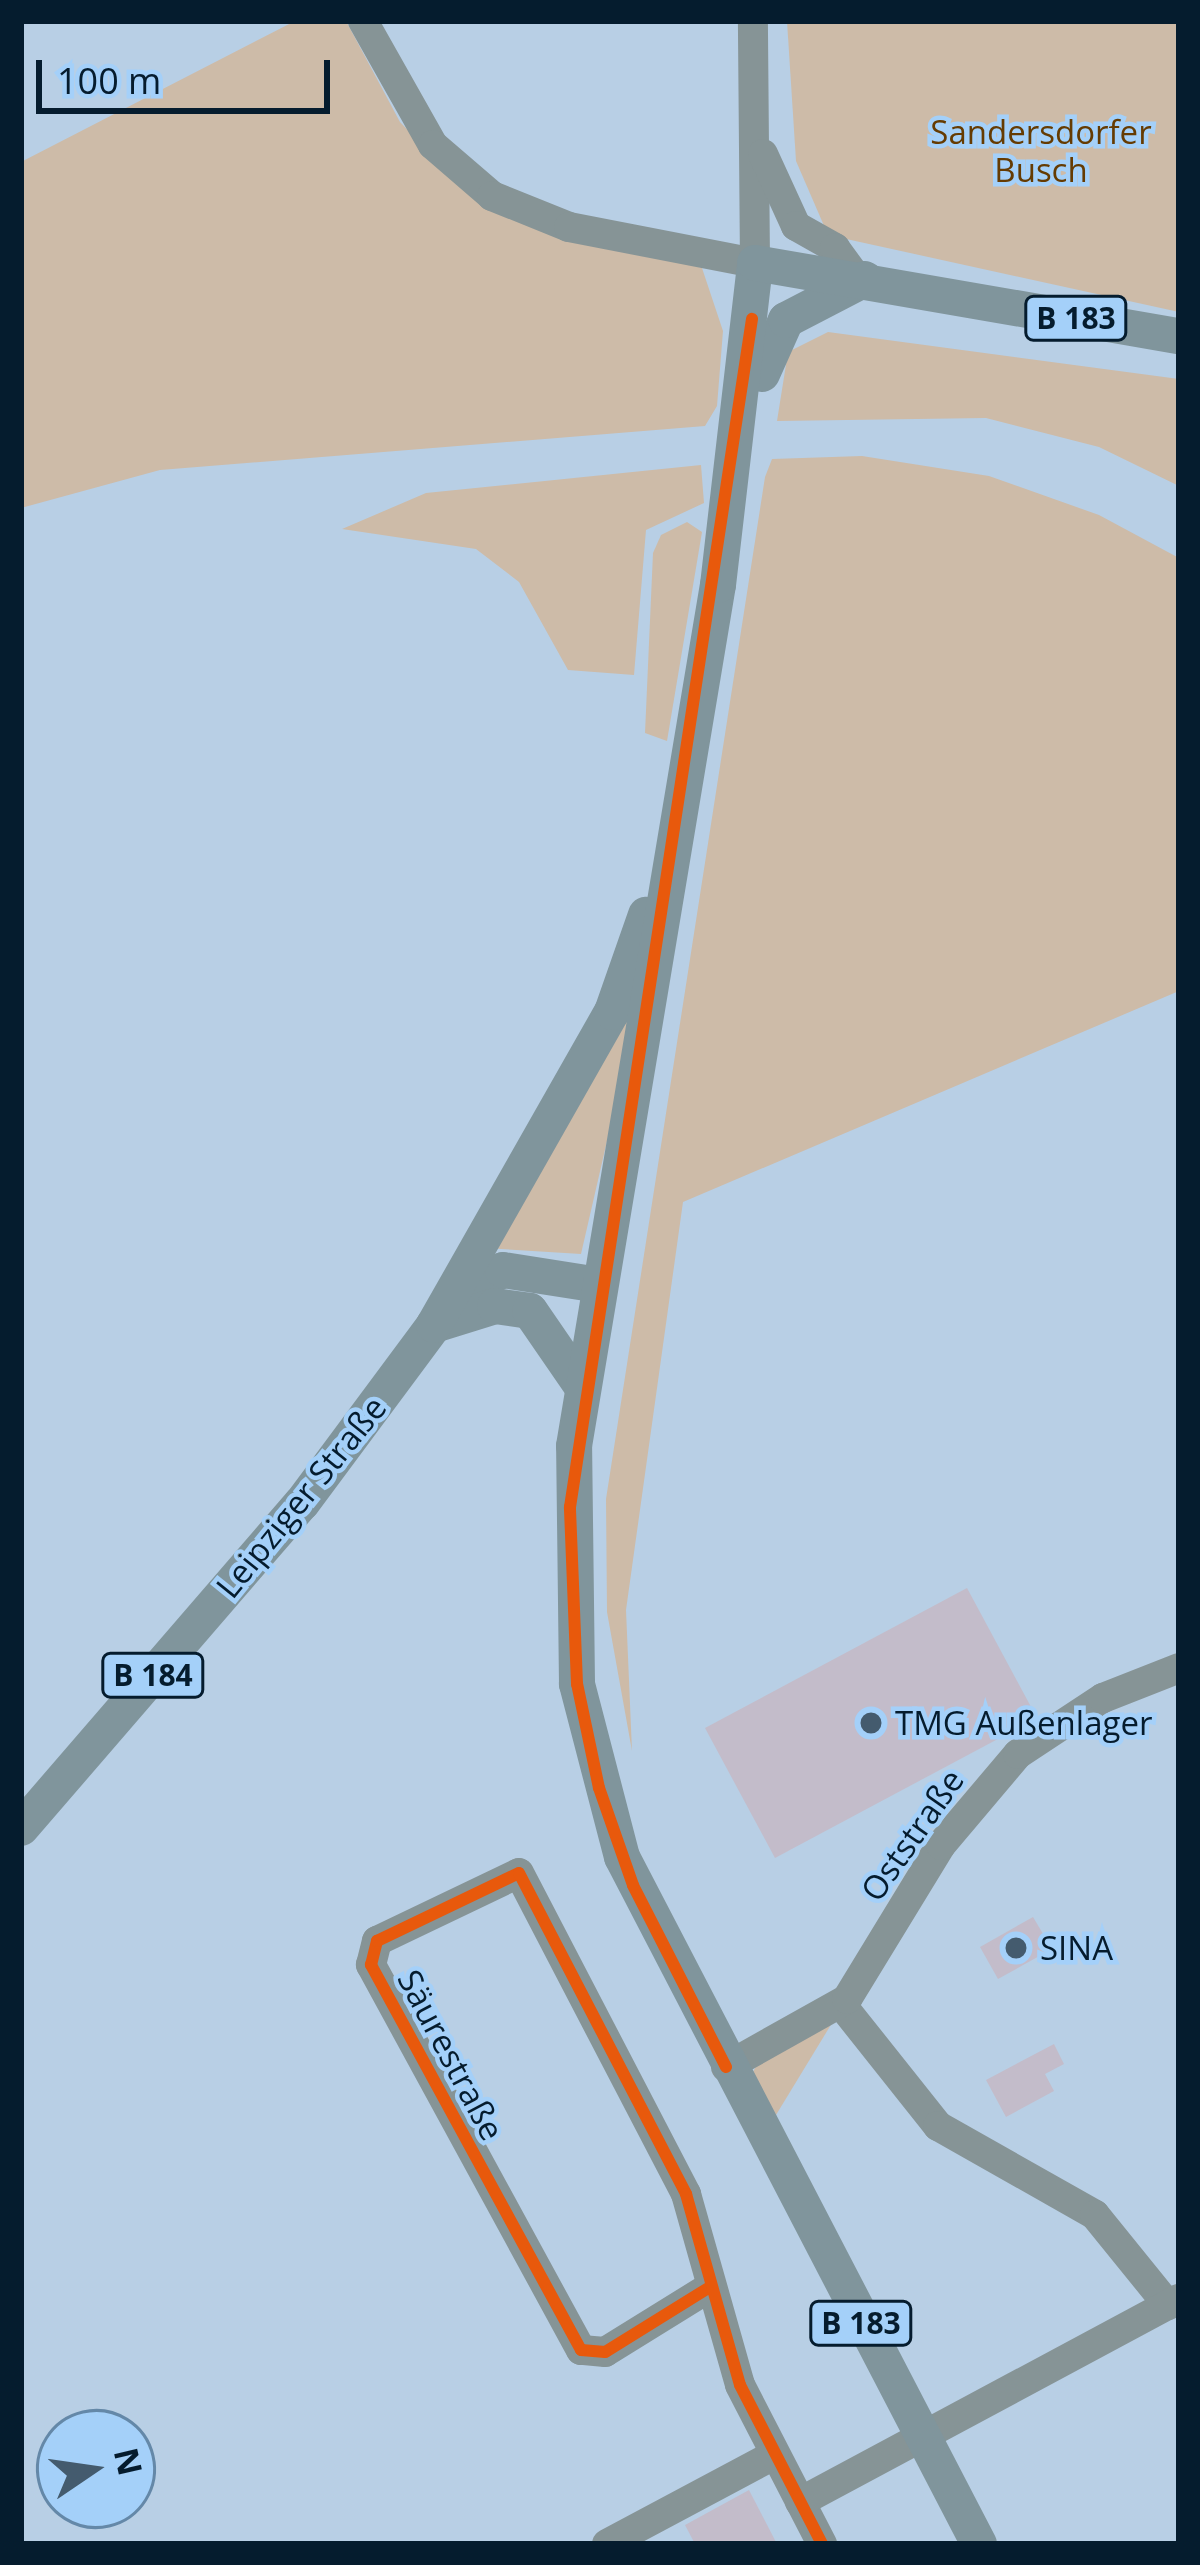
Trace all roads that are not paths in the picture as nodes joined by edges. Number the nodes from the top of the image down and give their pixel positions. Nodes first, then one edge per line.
1 (363, 21) edge
2 (753, 21) edge
3 (757, 144) junction
4 (755, 263) junction
5 (861, 278) junction
6 (1179, 336) edge
7 (743, 400) junction
8 (679, 823) junction
9 (599, 1285) junction
10 (444, 1311) junction
11 (583, 1388) junction
12 (1179, 1668) edge
13 (21, 1828) edge
14 (842, 2004) junction
15 (726, 2067) junction
16 (710, 2287) junction
17 (1174, 2302) edge
18 (919, 2432) junction
19 (774, 2456) junction
20 (800, 2502) junction
21 (607, 2544) edge
22 (822, 2544) edge
23 (979, 2544) edge

1 - 4 street
2 - 3 street
3 - 4 street
3 - 5 street
4 - 5 main road, B 183
4 - 7 main road, B 183
5 - 6 main road, B 183
5 - 7 main road, B 183
7 - 8 main road, B 183
8 - 9 main road, B 183
8 - 10 main road, B 184
9 - 10 main road, B 184
9 - 11 main road, B 183
10 - 11 main road
10 - 13 main road, Leipziger Straße / B 184
11 - 15 main road, B 183
12 - 14 street, Oststraße
14 - 15 street, Oststraße
14 - 17 street
15 - 18 main road, B 183
16 - 16 street, Säurestraße
16 - 19 street, Säurestraße
17 - 18 street
18 - 20 street
18 - 23 main road, B 183
19 - 20 street, Säurestraße
19 - 21 street
20 - 22 street, Säurestraße

